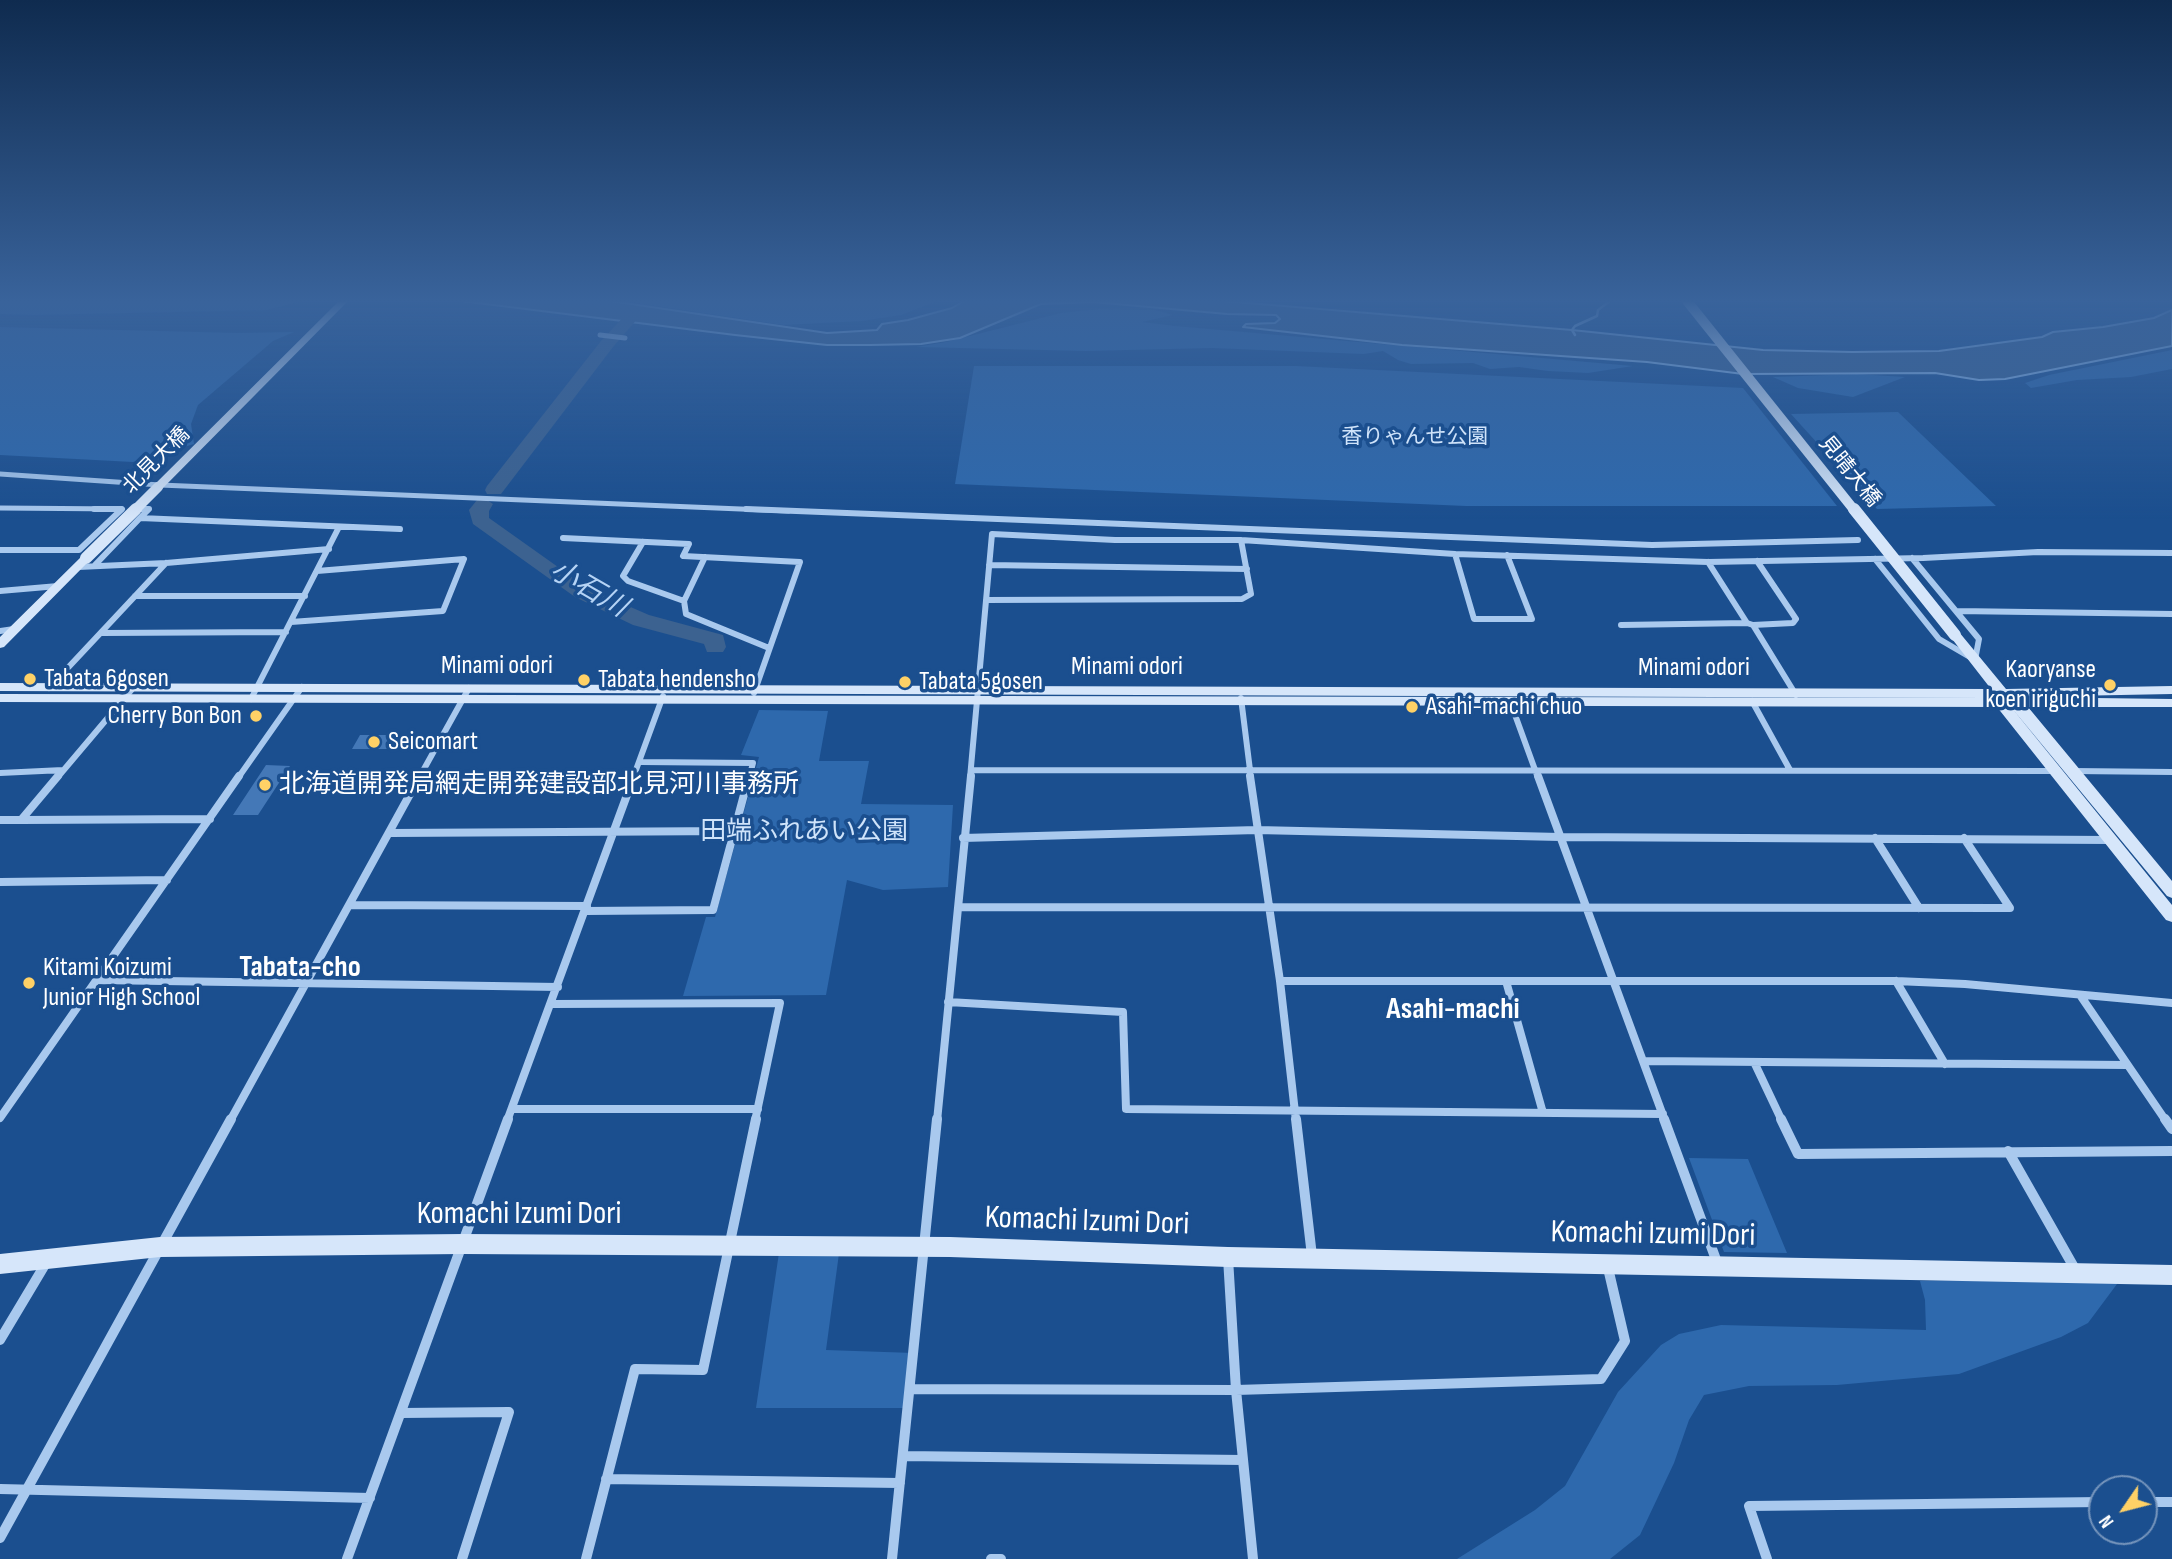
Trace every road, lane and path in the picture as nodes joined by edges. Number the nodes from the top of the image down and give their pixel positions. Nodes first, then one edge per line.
1 (271, 374) edge
2 (1745, 374) edge
3 (0, 474) edge
4 (160, 485) junction
5 (0, 508) edge
6 (122, 509) junction
7 (140, 518) junction
8 (339, 527) junction
9 (400, 529) dead end
10 (563, 538) dead end
11 (1241, 540) junction
12 (1858, 540) dead end
13 (643, 542) junction
14 (329, 549) junction
15 (0, 550) edge
16 (2172, 553) edge
17 (1455, 554) junction
18 (1507, 555) junction
19 (705, 557) junction
20 (1912, 558) junction
21 (1875, 559) junction
22 (1757, 561) junction
23 (1708, 562) junction
24 (166, 563) junction
25 (86, 564) junction
26 (989, 565) junction
27 (1247, 569) junction
28 (317, 571) junction
29 (59, 586) junction
30 (0, 591) edge
31 (135, 596) junction
32 (304, 596) junction
33 (986, 600) junction
34 (684, 601) junction
35 (1957, 611) junction
36 (2172, 614) edge
37 (291, 622) junction
38 (1750, 624) junction
39 (1621, 625) dead end
40 (15, 629) junction
41 (0, 631) edge
42 (286, 632) junction
43 (101, 633) junction
44 (0, 644) edge
45 (769, 648) junction
46 (1975, 660) junction
47 (0, 687) edge
48 (49, 688) junction
49 (2172, 690) edge
50 (128, 693) junction
51 (254, 693) junction
52 (298, 693) junction
53 (467, 694) junction
54 (664, 694) junction
55 (753, 694) junction
56 (977, 695) junction
57 (1241, 696) junction
58 (1797, 696) junction
59 (0, 698) edge
60 (2001, 698) junction
61 (1510, 701) junction
62 (1752, 701) junction
63 (2017, 703) junction
64 (2172, 703) edge
65 (641, 762) junction
66 (1535, 769) junction
67 (63, 770) junction
68 (971, 770) junction
69 (1251, 770) junction
70 (1790, 770) junction
71 (2055, 771) junction
72 (2073, 771) junction
73 (0, 772) edge
74 (2172, 772) edge
75 (0, 820) edge
76 (22, 820) junction
77 (209, 820) junction
78 (1257, 830) junction
79 (733, 831) junction
80 (391, 833) junction
81 (613, 833) junction
82 (1560, 837) junction
83 (963, 838) junction
84 (1875, 838) junction
85 (1964, 838) junction
86 (2111, 840) junction
87 (2130, 840) junction
88 (167, 880) junction
89 (0, 882) edge
90 (2172, 892) edge
91 (350, 905) junction
92 (958, 906) junction
93 (1270, 906) junction
94 (1585, 907) junction
95 (586, 908) junction
96 (1919, 908) junction
97 (2172, 916) edge
98 (98, 980) junction
99 (1280, 981) junction
100 (1506, 981) junction
101 (1614, 981) junction
102 (1896, 981) junction
103 (306, 983) junction
104 (558, 988) junction
105 (2080, 995) junction
106 (948, 1002) junction
107 (2172, 1003) edge
108 (552, 1004) junction
109 (1644, 1061) junction
110 (1755, 1064) junction
111 (1945, 1064) junction
112 (2127, 1065) junction
113 (514, 1109) junction
114 (758, 1109) junction
115 (1296, 1111) junction
116 (1543, 1113) junction
117 (1662, 1114) junction
118 (0, 1118) edge
119 (2172, 1129) edge
120 (2008, 1151) junction
121 (2172, 1151) edge
122 (463, 1244) junction
123 (730, 1246) junction
124 (160, 1247) junction
125 (925, 1247) junction
126 (1228, 1257) junction
127 (1312, 1257) junction
128 (48, 1259) junction
129 (0, 1264) edge
130 (1607, 1264) junction
131 (1718, 1266) junction
132 (2077, 1272) junction
133 (2172, 1275) edge
134 (0, 1340) edge
135 (910, 1389) junction
136 (1236, 1390) junction
137 (401, 1413) junction
138 (903, 1456) junction
139 (1243, 1460) junction
140 (606, 1479) junction
141 (900, 1483) junction
142 (0, 1489) edge
143 (26, 1489) junction
144 (370, 1497) junction
145 (2088, 1502) edge
146 (0, 1538) edge
147 (347, 1559) edge
148 (462, 1559) edge
149 (586, 1559) edge
150 (892, 1559) edge
151 (991, 1559) edge
152 (1001, 1559) edge
153 (1253, 1559) edge
154 (1767, 1559) edge

1 - 4 street, 北見大橋
2 - 46 street, 見晴大橋, bridge
3 - 4 street
4 - 12 street
4 - 25 street, 北見大橋, bridge
5 - 6 street
6 - 7 street
6 - 15 street
7 - 8 street
7 - 25 street
8 - 9 street
8 - 14 street
10 - 13 street
11 - 17 street
11 - 26 street
11 - 27 street
13 - 19 street
13 - 34 street
14 - 24 street
14 - 28 street
16 - 20 street
17 - 18 street
17 - 18 street
18 - 23 street
19 - 34 street
19 - 45 street
20 - 21 street
20 - 35 street
21 - 22 street
21 - 46 street
22 - 23 street
22 - 38 street
23 - 38 street
24 - 25 street
24 - 31 street
25 - 29 street, 北見大橋
26 - 27 street
26 - 33 street
27 - 33 street
28 - 32 street
28 - 37 street
29 - 30 street
29 - 40 street, 北見大橋
31 - 32 street
31 - 43 street
32 - 37 street
33 - 56 street
34 - 45 street
35 - 36 street
35 - 46 street
37 - 42 street
38 - 39 street
38 - 58 street
40 - 41 street
40 - 44 street, 北見大橋
42 - 43 street
42 - 51 street
43 - 48 street
45 - 55 street
46 - 60 street, 見晴大橋
47 - 48 street, Minami odori
48 - 50 street, Minami odori
49 - 60 street
50 - 51 street, Minami odori
50 - 59 street, Minami odori
50 - 67 street
51 - 52 street, Minami odori
52 - 53 street, Minami odori
52 - 77 street
53 - 54 street, Minami odori
53 - 80 street
54 - 55 street, Minami odori
54 - 65 street
55 - 56 street, Minami odori
56 - 57 street, Minami odori
56 - 68 street
57 - 58 street, Minami odori
57 - 61 street, Minami odori
57 - 69 street
58 - 60 street, Minami odori
58 - 62 street, Minami odori
60 - 63 street
60 - 71 street, 見晴大橋
61 - 62 street, Minami odori
61 - 66 street
62 - 70 street
63 - 64 street
63 - 72 street
65 - 79 street
65 - 81 street
66 - 69 street
66 - 70 street
66 - 82 street
67 - 73 street
67 - 76 street
68 - 69 street
68 - 83 street
69 - 78 street
70 - 71 street
71 - 86 street, 見晴大橋
72 - 74 street
72 - 87 street
75 - 76 street
76 - 77 street
77 - 88 street
78 - 82 street
78 - 83 street
78 - 93 street
79 - 81 street
79 - 95 street
80 - 81 street
80 - 91 street
81 - 95 street
82 - 84 street
82 - 94 street
83 - 92 street
84 - 85 street
84 - 96 street
85 - 86 street
85 - 96 street
86 - 87 street
86 - 97 street, 見晴大橋
87 - 90 street
88 - 89 street
88 - 98 street
91 - 95 street
91 - 103 street
92 - 93 street
92 - 106 street
93 - 94 street
93 - 99 street
94 - 96 street
94 - 101 street
95 - 104 street
98 - 103 street
98 - 118 street
99 - 100 street
99 - 115 street
100 - 101 street
100 - 116 street
101 - 102 street
101 - 109 street
102 - 105 street
102 - 111 street
103 - 104 street
103 - 124 street
104 - 108 street
105 - 107 street
105 - 112 street
106 - 115 street
106 - 125 street
108 - 113 street
108 - 114 street
109 - 110 street
109 - 117 street
110 - 111 street
110 - 120 street
111 - 112 street
112 - 119 street
113 - 114 street
113 - 122 street
114 - 123 street
115 - 116 street
115 - 127 street
116 - 117 street
117 - 131 street
120 - 121 street
120 - 132 street
122 - 123 street, Komachi Izumi Dori
122 - 124 street, Komachi Izumi Dori
122 - 137 street
123 - 125 street, Komachi Izumi Dori
123 - 140 street
124 - 128 street, Komachi Izumi Dori
124 - 143 street
125 - 126 street, Komachi Izumi Dori
125 - 135 street
126 - 127 street, Komachi Izumi Dori
126 - 136 street
127 - 130 street, Komachi Izumi Dori
128 - 129 street, Komachi Izumi Dori
128 - 134 street
130 - 131 street, Komachi Izumi Dori
130 - 136 street
131 - 132 street, Komachi Izumi Dori
132 - 133 street, Komachi Izumi Dori
135 - 136 street
135 - 138 street
136 - 139 street
137 - 144 street
137 - 148 street
138 - 139 street
138 - 141 street
139 - 153 street
140 - 141 street
140 - 149 street
141 - 150 street
142 - 143 street
143 - 144 street
143 - 146 street
144 - 147 street
145 - 154 street
151 - 152 street

